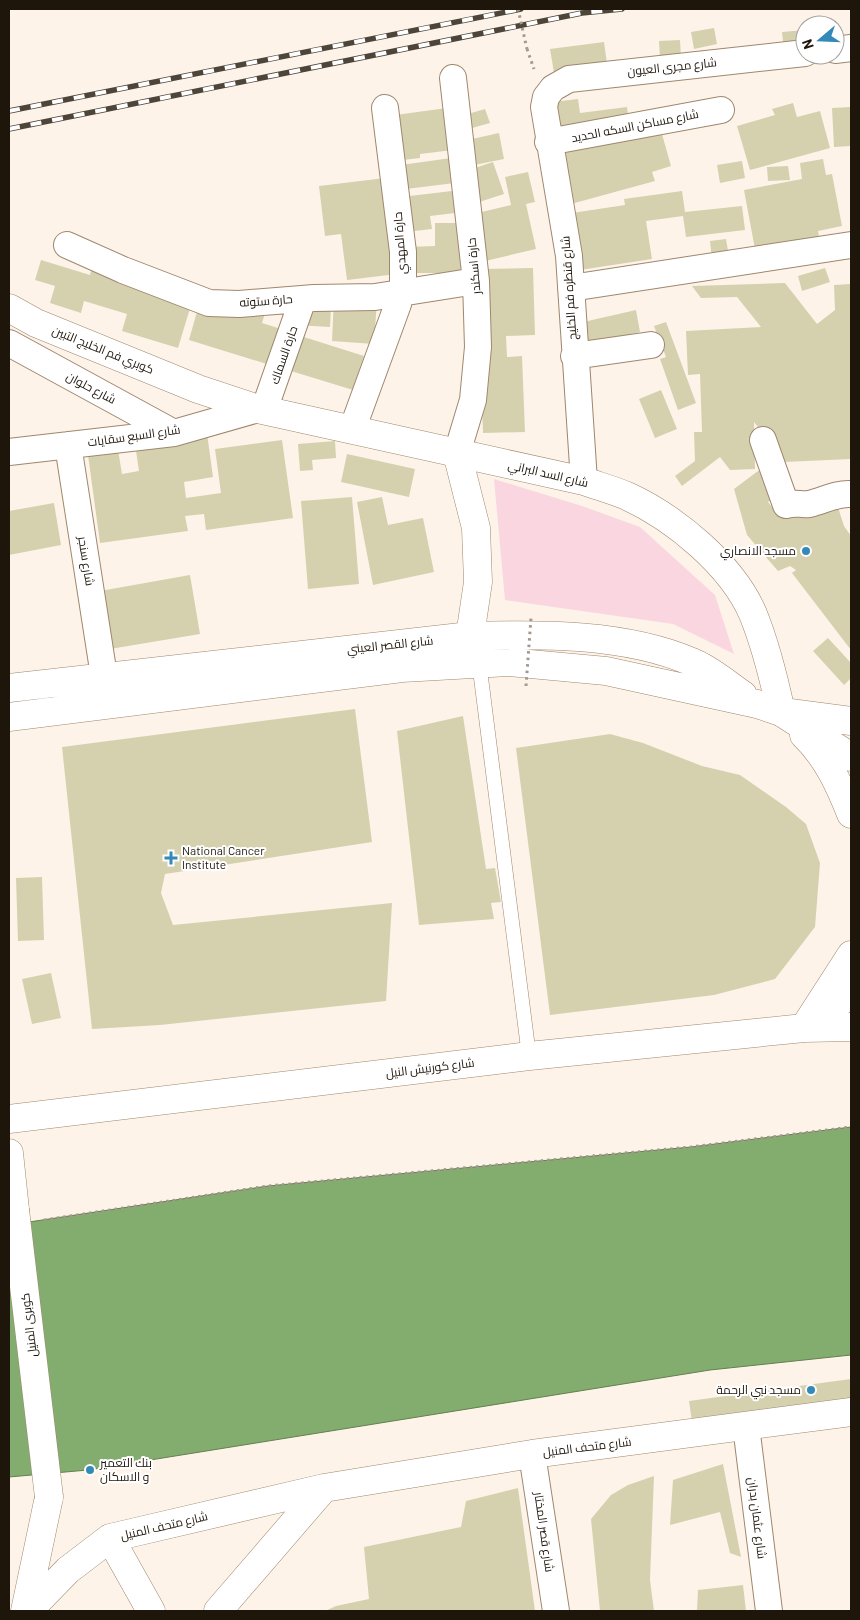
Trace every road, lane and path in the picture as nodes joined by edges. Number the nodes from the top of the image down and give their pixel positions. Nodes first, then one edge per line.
1 (518, 9) edge
2 (795, 54) edge
3 (535, 71) dead end
4 (452, 78) dead end
5 (546, 97) joint
6 (385, 108) dead end
7 (721, 110) dead end
8 (548, 142) junction
9 (67, 245) dead end
10 (851, 245) edge
11 (476, 281) junction
12 (571, 288) junction
13 (401, 292) junction
14 (304, 299) junction
15 (9, 308) edge
16 (9, 344) edge
17 (651, 345) dead end
18 (574, 356) junction
19 (198, 389) joint
20 (261, 410) junction
21 (352, 430) junction
22 (174, 433) junction
23 (763, 440) dead end
24 (68, 445) junction
25 (9, 452) edge
26 (457, 453) junction
27 (584, 481) junction
28 (851, 494) edge
29 (531, 618) dead end
30 (470, 636) junction
31 (479, 662) junction
32 (104, 676) junction
33 (526, 686) dead end
34 (9, 688) edge
35 (769, 708) junction
36 (9, 717) edge
37 (850, 719) edge
38 (851, 756) edge
39 (851, 814) edge
40 (851, 955) edge
41 (851, 991) edge
42 (851, 1027) edge
43 (809, 1028) junction
44 (529, 1056) junction
45 (9, 1119) edge
46 (851, 1127) edge
47 (9, 1154) edge
48 (26, 1216) junction
49 (851, 1412) edge
50 (746, 1426) junction
51 (532, 1454) junction
52 (324, 1488) junction
53 (49, 1497) joint
54 (110, 1538) junction
55 (27, 1611) edge
56 (151, 1611) edge
57 (218, 1611) edge
58 (556, 1611) edge
59 (769, 1611) edge

1 - 3 path, bridge
2 - 5 street, شارع مجرى العيون
4 - 11 street, حارة اسكندر
5 - 8 street, شارع قنطره فم الخليج
6 - 13 street, حارة المهدي
7 - 8 street, شارع مساكن السكه الحديد
8 - 12 street, شارع قنطره فم الخليج
9 - 14 street, حارة ستوته
10 - 12 street
11 - 13 street, حارة ستوته
11 - 26 street, حارة اسكندر
12 - 18 street, شارع قنطره فم الخليج
13 - 14 street, حارة ستوته
13 - 21 street, حارة المهدي
14 - 20 street, حارة السماك
15 - 19 main road, كوبري فم الخليج التبين
16 - 22 street, شارع حلوان
17 - 18 street
18 - 27 street, شارع قنطره فم الخليج
19 - 20 main road, شارع السد البراني
20 - 21 main road, شارع السد البراني
20 - 22 street, شارع السبع سقايات
21 - 26 main road, شارع السد البراني
22 - 24 street, شارع السبع سقايات
23 - 28 street
24 - 25 street, شارع السبع سقايات
24 - 32 street, شارع سنجر
26 - 27 main road, شارع السد البراني
26 - 30 main road
27 - 35 main road, شارع السد البراني
29 - 33 path, bridge
30 - 32 main road, شارع القصر العيني
30 - 35 main road, شارع القصر العيني
31 - 35 main road, شارع القصر العيني
31 - 36 main road, شارع القصر العيني
31 - 44 lane
32 - 34 main road, شارع القصر العيني
35 - 37 main road
35 - 38 main road, شارع القصر العيني
35 - 39 main road
40 - 43 main road
41 - 43 main road
42 - 43 main road, شارع كورنيش النيل
43 - 44 main road, شارع كورنيش النيل
44 - 45 main road, شارع كورنيش النيل
46 - 48 path
47 - 48 main road, كوبرى المنيل
48 - 53 main road, كوبرى المنيل, bridge
49 - 50 main road, شارع متحف المنيل
50 - 51 main road, شارع متحف المنيل
50 - 59 street, شارع عثمان بدران
51 - 52 main road, شارع متحف المنيل
51 - 58 street, شارع قصر المختار
52 - 54 main road, شارع متحف المنيل
52 - 57 main road
53 - 55 main road, شارع متحف المنيل
54 - 55 main road, شارع متحف المنيل
54 - 56 main road

